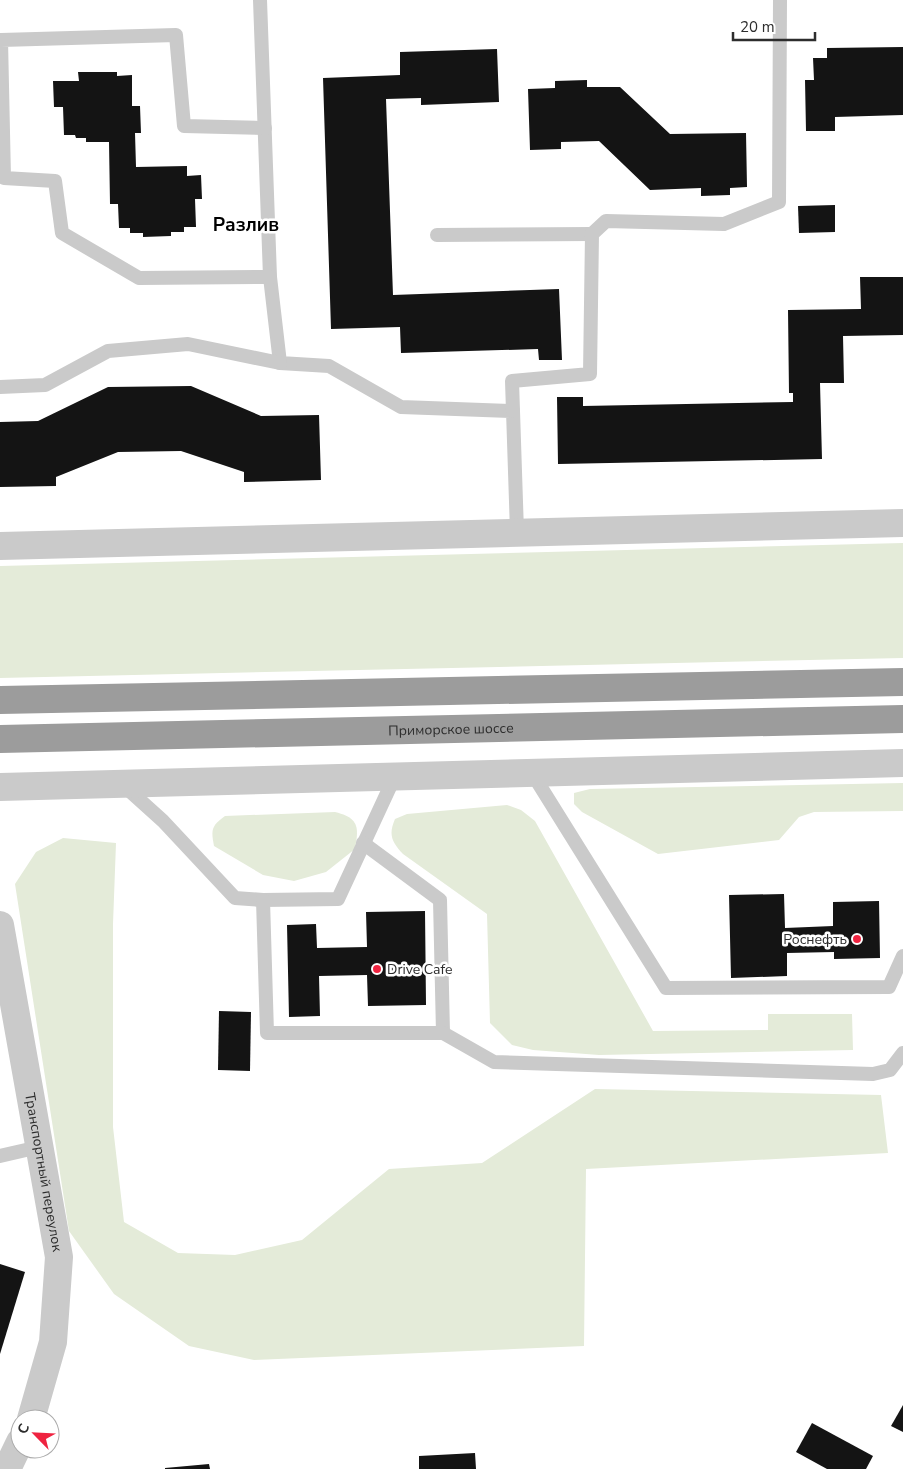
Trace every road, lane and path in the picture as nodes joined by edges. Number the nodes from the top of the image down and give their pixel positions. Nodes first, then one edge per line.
1 (260, 0) edge
2 (780, 0) edge
3 (264, 128) junction
4 (592, 234) junction
5 (437, 235) dead end
6 (270, 277) junction
7 (280, 363) junction
8 (0, 387) edge
9 (513, 411) junction
10 (903, 523) edge
11 (517, 532) junction
12 (0, 546) edge
13 (903, 682) edge
14 (0, 700) edge
15 (903, 719) edge
16 (0, 739) edge
17 (903, 762) edge
18 (532, 773) junction
19 (395, 776) junction
20 (122, 784) junction
21 (0, 787) edge
22 (363, 843) junction
23 (264, 900) junction
24 (0, 925) edge
25 (903, 956) edge
26 (443, 1033) junction
27 (903, 1053) edge
28 (39, 1147) junction
29 (0, 1156) edge
30 (34, 1409) edge

1 - 3 lane
2 - 4 lane
3 - 6 lane
3 - 6 lane
4 - 5 lane
4 - 9 lane
6 - 7 lane
7 - 8 lane
7 - 9 lane
9 - 11 lane
10 - 11 street
11 - 12 street
13 - 14 highway
15 - 16 highway, Приморское шоссе
17 - 18 street
18 - 19 street
18 - 25 lane
19 - 20 street
19 - 22 lane
20 - 21 street
20 - 23 lane
22 - 23 lane
22 - 26 lane
23 - 26 lane
24 - 28 street, Транспортный переулок
26 - 27 lane
28 - 29 lane
28 - 30 street, Транспортный переулок

